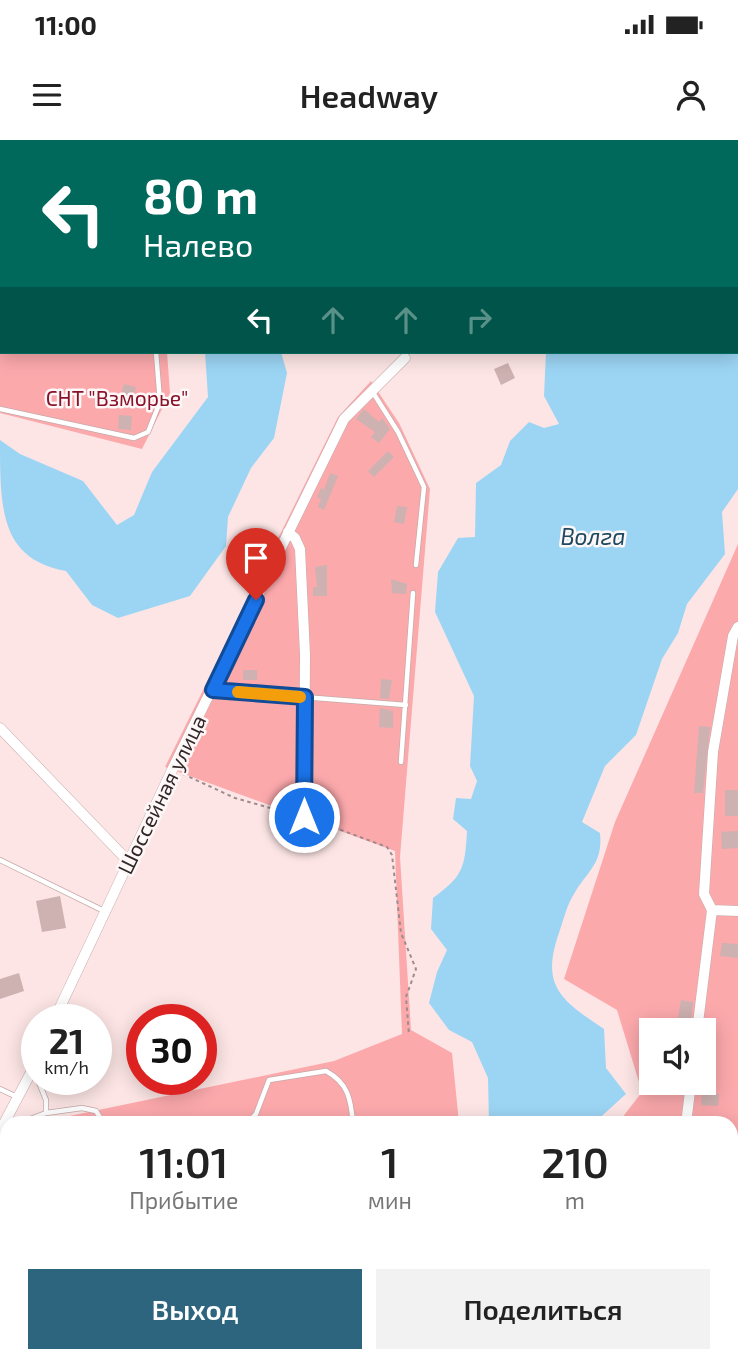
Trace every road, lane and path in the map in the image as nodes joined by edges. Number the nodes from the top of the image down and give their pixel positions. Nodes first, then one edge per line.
1 (156, 354) edge
2 (405, 358) dead end
3 (372, 391) junction
4 (0, 409) edge
5 (288, 533) junction
6 (416, 565) dead end
7 (413, 593) dead end
8 (738, 627) edge
9 (213, 690) junction
10 (305, 697) junction
11 (406, 705) junction
12 (0, 728) edge
13 (401, 762) dead end
14 (173, 768) junction
15 (304, 817) junction
16 (0, 860) edge
17 (128, 861) junction
18 (712, 910) junction
19 (105, 911) junction
20 (738, 911) edge
21 (61, 1004) edge
22 (699, 1018) edge
23 (409, 1035) dead end
24 (0, 1089) edge
25 (21, 1093) edge
26 (44, 1095) edge
27 (690, 1095) edge
28 (18, 1097) junction
29 (46, 1113) junction
30 (8, 1116) edge
31 (38, 1116) edge
32 (99, 1116) edge
33 (255, 1116) edge
34 (353, 1116) edge
35 (687, 1116) edge

1 - 4 lane
2 - 3 street, Шоссейная улица
3 - 5 street, Шоссейная улица
3 - 6 lane
5 - 9 street, Шоссейная улица
5 - 10 street
7 - 11 lane
8 - 18 street
9 - 10 lane
9 - 14 street, Шоссейная улица
10 - 11 lane
10 - 15 street
11 - 13 lane
12 - 17 street
14 - 15 path
14 - 17 street, Шоссейная улица
15 - 23 path
16 - 19 lane
17 - 19 street, Шоссейная улица
18 - 20 street
18 - 22 street
19 - 21 street, Шоссейная улица
24 - 28 lane
25 - 28 street
26 - 29 lane
27 - 35 street
28 - 30 street
29 - 31 lane
29 - 32 lane
33 - 34 lane

